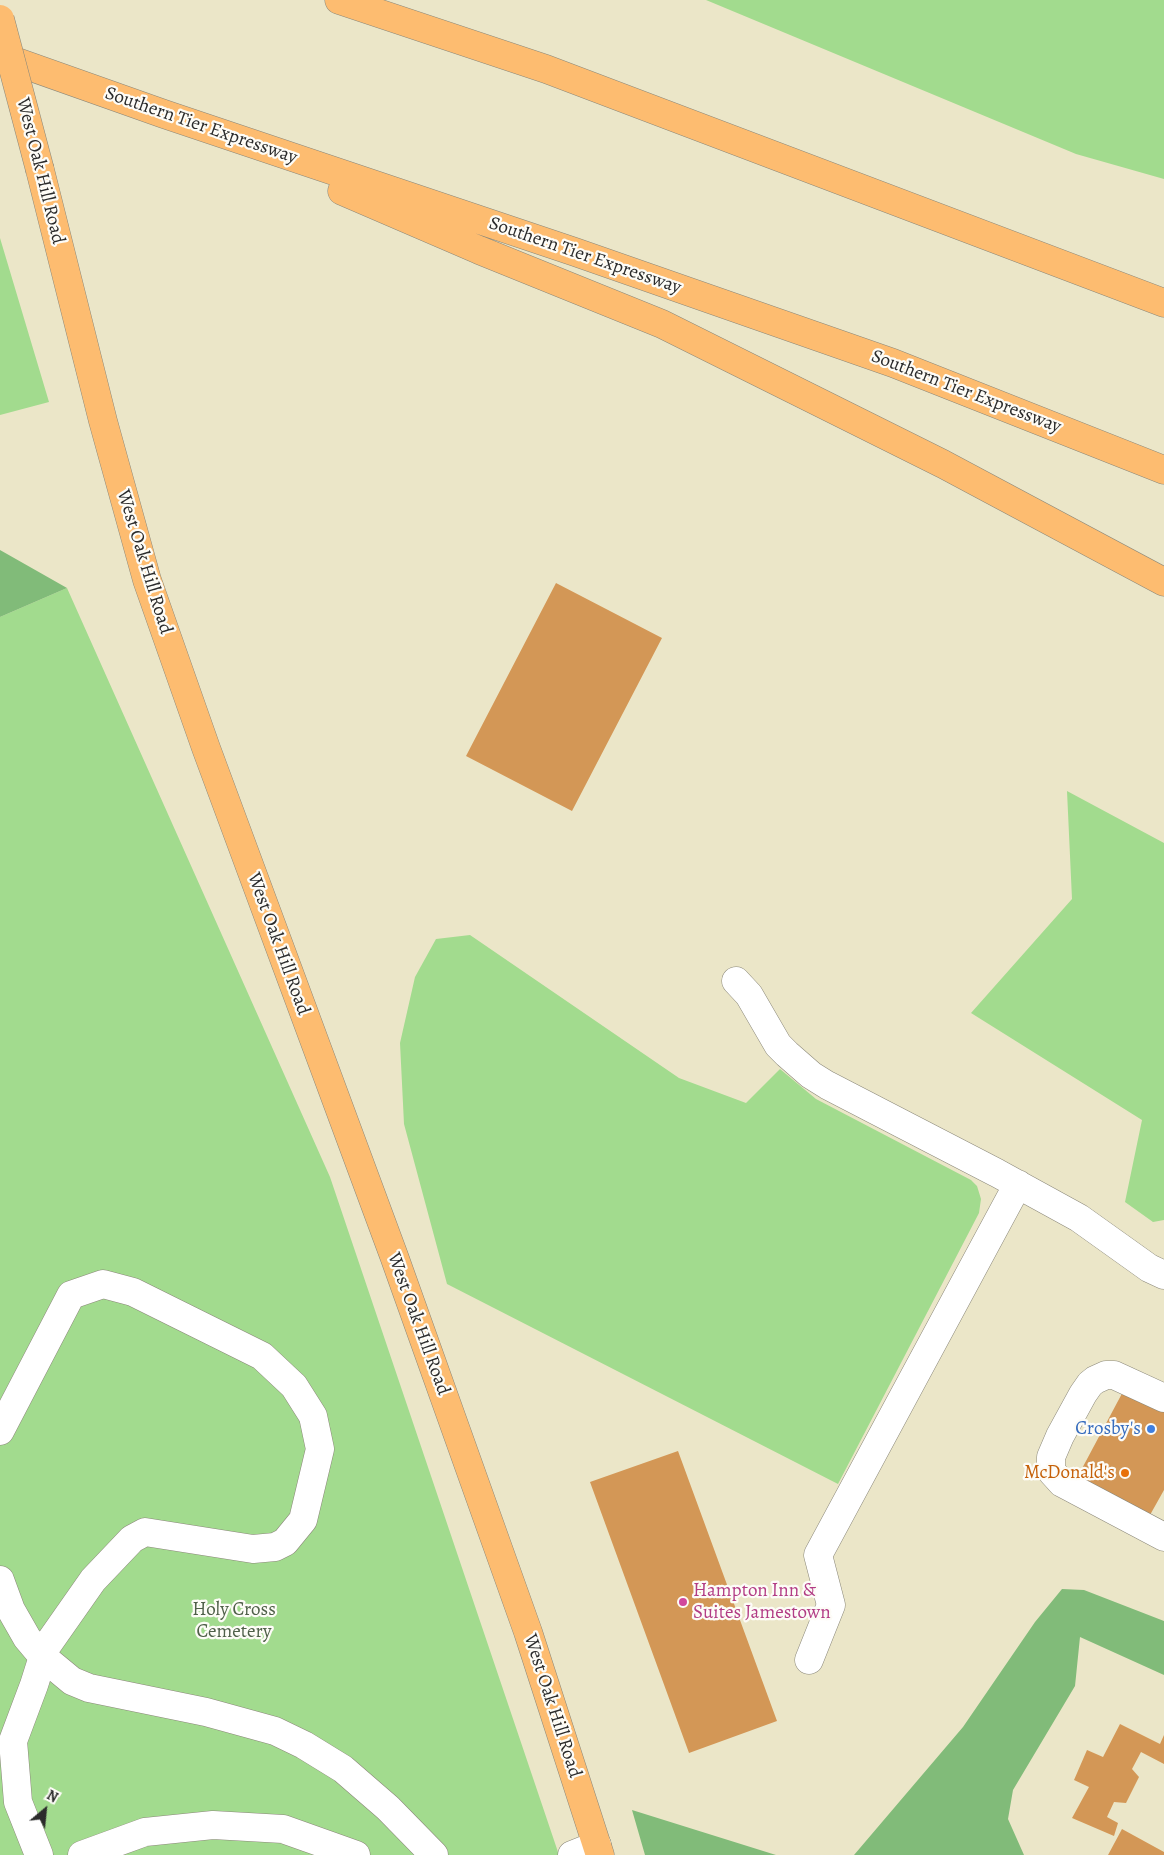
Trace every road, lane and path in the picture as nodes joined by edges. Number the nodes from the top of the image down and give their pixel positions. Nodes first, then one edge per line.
1 (339, 0) edge
2 (0, 19) edge
3 (0, 56) edge
4 (164, 114) junction
5 (1164, 303) edge
6 (1164, 470) edge
7 (1164, 582) edge
8 (736, 981) dead end
9 (1018, 1184) junction
10 (1164, 1275) edge
11 (1164, 1398) edge
12 (0, 1430) edge
13 (1164, 1537) edge
14 (0, 1580) edge
15 (42, 1657) junction
16 (809, 1660) dead end
17 (599, 1850) edge
18 (39, 1855) edge
19 (82, 1855) edge
20 (356, 1855) edge
21 (434, 1855) edge
22 (572, 1855) edge

1 - 5 main road
2 - 17 main road, West Oak Hill Road, bridge
3 - 4 main road, Southern Tier Expressway
4 - 6 main road, Southern Tier Expressway
4 - 7 main road
8 - 9 street
9 - 10 street
9 - 16 street
11 - 13 street
12 - 15 street
14 - 15 street
15 - 18 street
15 - 21 street
17 - 22 street
19 - 20 street

